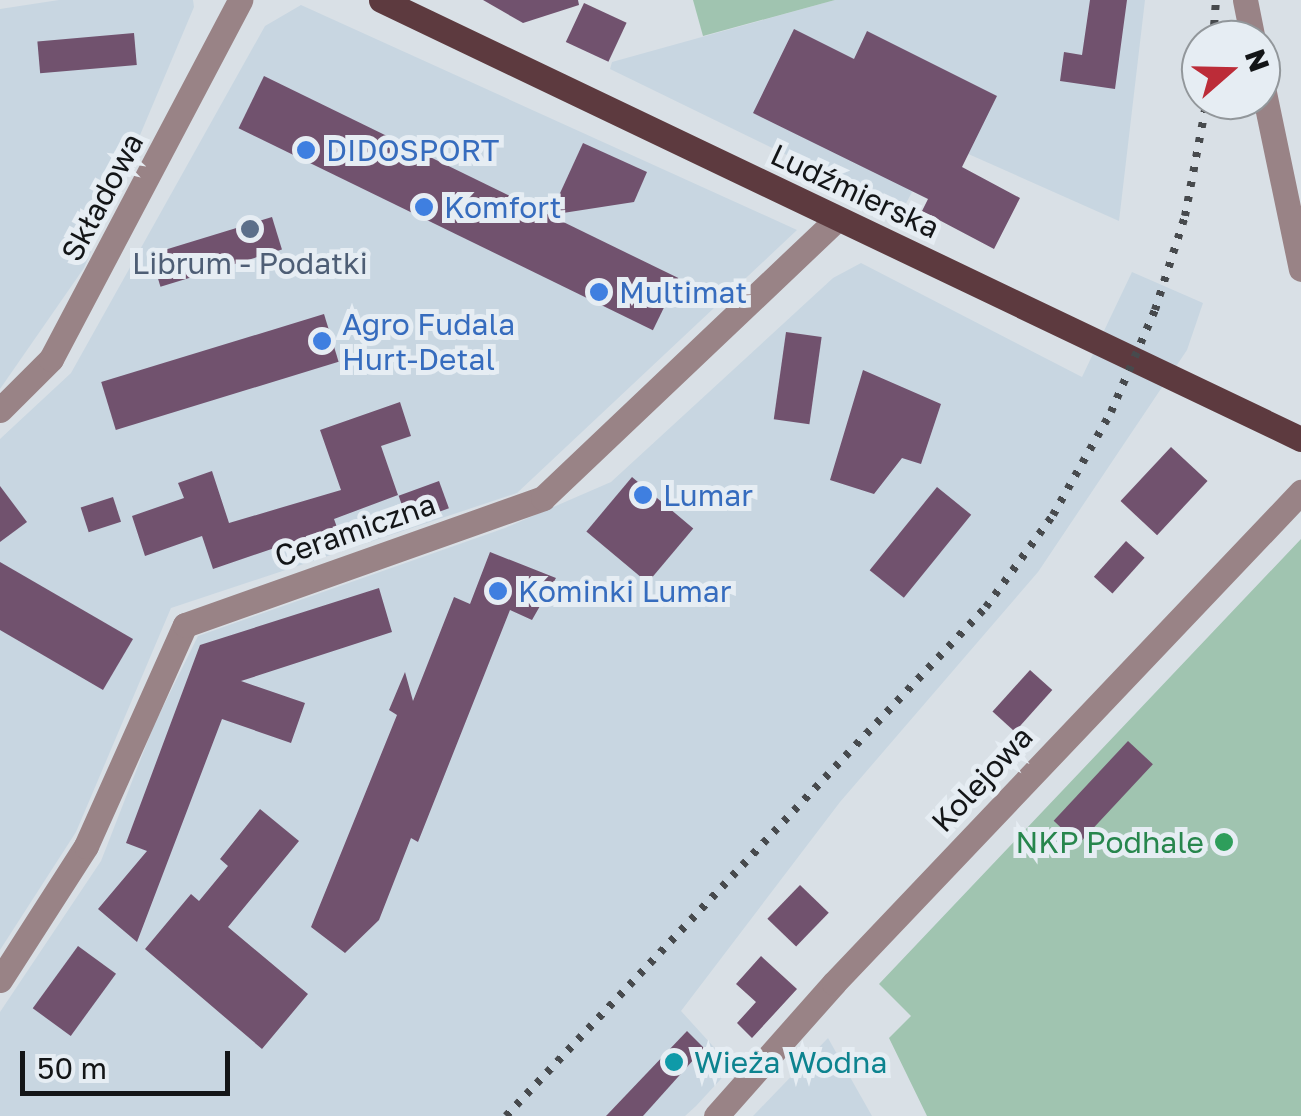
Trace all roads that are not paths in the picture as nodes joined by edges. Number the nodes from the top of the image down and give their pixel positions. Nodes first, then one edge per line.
1 (240, 0) edge
2 (380, 0) edge
3 (1270, 120) edge
4 (837, 219) junction
5 (1301, 269) edge
6 (0, 410) edge
7 (1301, 440) edge
8 (1301, 492) edge
9 (0, 980) edge
10 (716, 1116) edge

1 - 6 street, Składowa
2 - 4 main road, Ludźmierska
3 - 5 street
4 - 7 main road, Ludźmierska
4 - 9 street, Ceramiczna
8 - 10 street, Kolejowa

